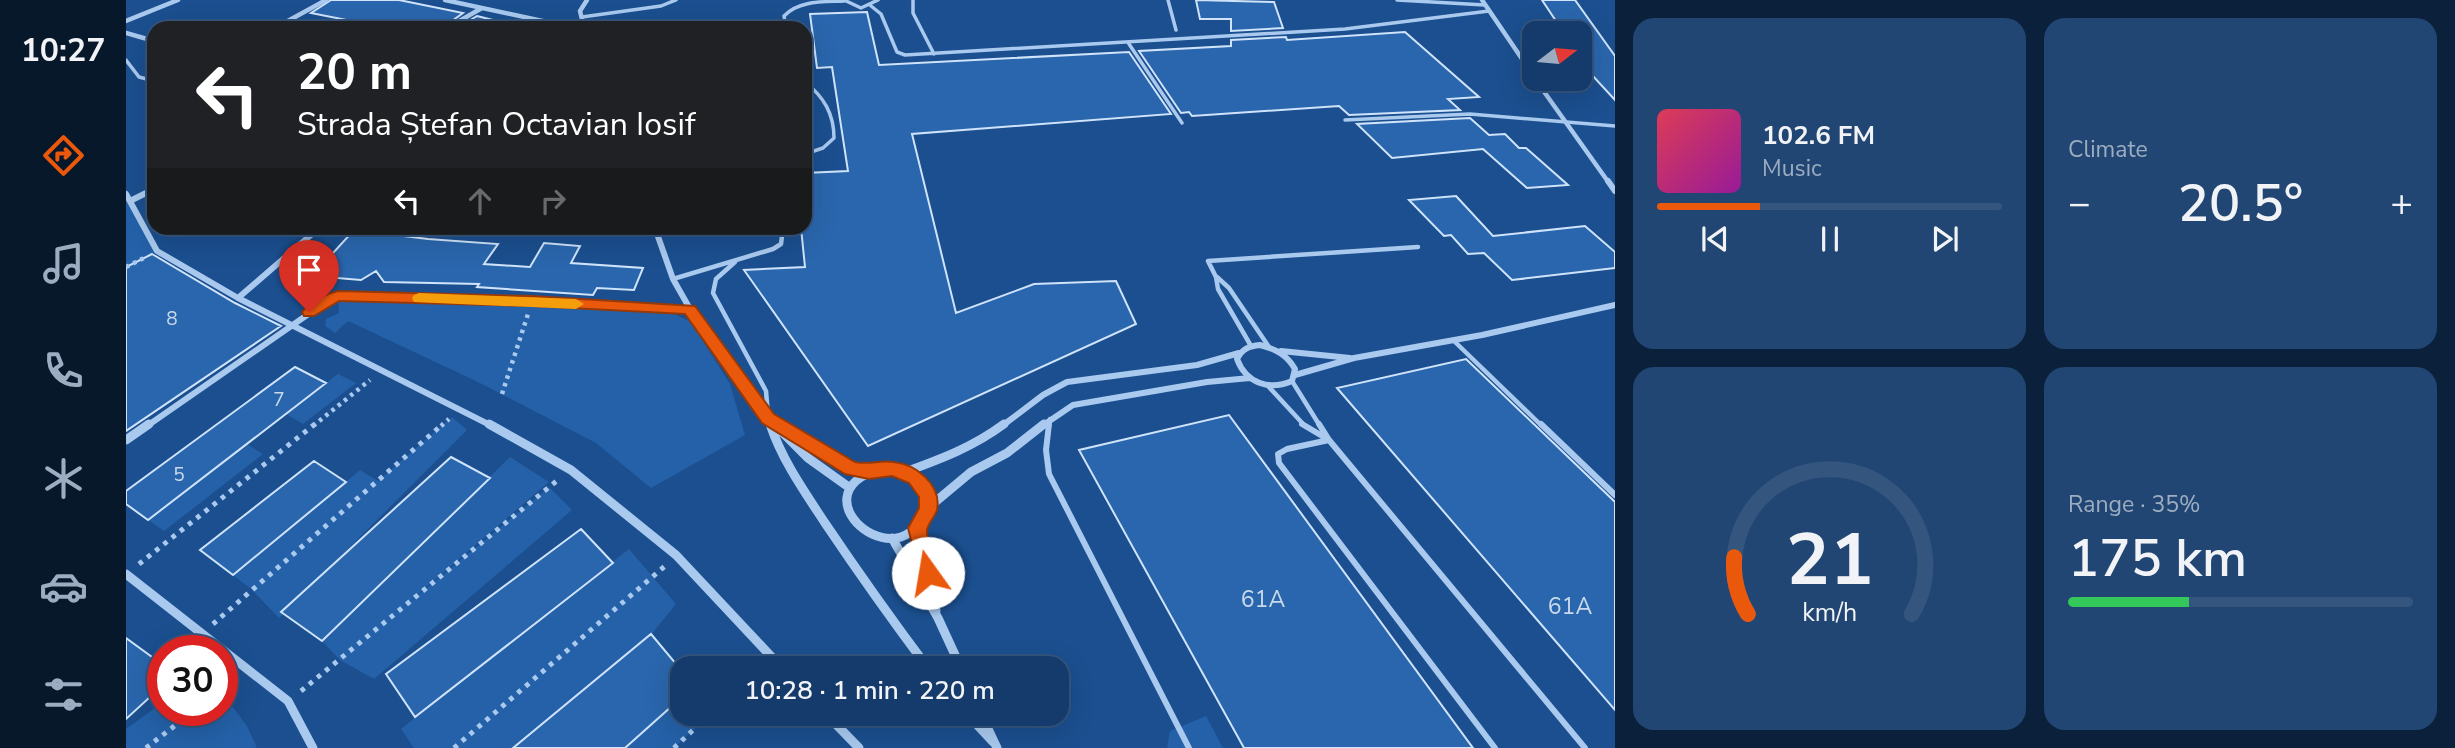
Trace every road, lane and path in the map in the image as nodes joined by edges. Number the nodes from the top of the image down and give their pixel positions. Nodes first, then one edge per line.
1 (178, 0) edge
2 (326, 0) edge
3 (445, 0) edge
4 (587, 0) edge
5 (676, 0) edge
6 (844, 0) edge
7 (878, 0) edge
8 (913, 0) edge
9 (1168, 0) edge
10 (1397, 0) edge
11 (1483, 2) edge
12 (871, 6) junction
13 (482, 8) junction
14 (1489, 11) junction
15 (582, 17) junction
16 (126, 21) edge
17 (288, 21) edge
18 (459, 21) edge
19 (542, 21) edge
20 (583, 21) edge
21 (785, 21) edge
22 (1176, 30) dead end
23 (126, 33) edge
24 (147, 39) edge
25 (1129, 44) junction
26 (934, 54) junction
27 (126, 60) edge
28 (1522, 60) edge
29 (147, 79) edge
30 (812, 88) edge
31 (1543, 91) edge
32 (1345, 120) dead end
33 (1564, 122) junction
34 (1182, 123) dead end
35 (1615, 126) edge
36 (812, 152) edge
37 (147, 191) edge
38 (1615, 191) edge
39 (128, 197) edge
40 (147, 231) edge
41 (149, 235) edge
42 (311, 235) edge
43 (657, 235) edge
44 (782, 235) edge
45 (1418, 247) dead end
46 (735, 262) junction
47 (1216, 276) junction
48 (673, 279) junction
49 (238, 298) junction
50 (532, 301) junction
51 (1615, 305) edge
52 (690, 309) junction
53 (292, 325) junction
54 (1453, 340) junction
55 (1251, 346) junction
56 (1269, 347) junction
57 (1279, 351) junction
58 (1239, 353) junction
59 (1354, 358) junction
60 (382, 371) junction
61 (1250, 378) junction
62 (1294, 378) junction
63 (1268, 386) junction
64 (502, 394) dead end
65 (461, 410) junction
66 (768, 418) junction
67 (1050, 419) junction
68 (126, 440) edge
69 (1329, 440) junction
70 (571, 470) junction
71 (869, 472) junction
72 (905, 472) junction
73 (850, 488) junction
74 (1615, 495) edge
75 (928, 508) junction
76 (917, 528) junction
77 (892, 538) junction
78 (676, 555) junction
79 (126, 574) edge
80 (938, 618) junction
81 (204, 633) junction
82 (771, 656) edge
83 (919, 656) edge
84 (955, 656) edge
85 (288, 701) junction
86 (174, 726) edge
87 (697, 726) edge
88 (838, 726) edge
89 (978, 726) edge
90 (986, 726) edge
91 (995, 745) edge
92 (146, 748) edge
93 (313, 748) edge
94 (454, 748) edge
95 (674, 748) edge
96 (859, 748) edge
97 (1189, 748) edge
98 (1494, 748) edge
99 (1585, 748) edge

1 - 16 street
2 - 17 street
3 - 13 street
4 - 15 street
5 - 15 lane
6 - 12 lane
6 - 21 lane
7 - 12 lane
8 - 26 lane
9 - 22 lane
10 - 11 lane
11 - 14 street
12 - 26 lane
13 - 18 street
13 - 19 street
14 - 25 lane
14 - 28 street
15 - 20 street
23 - 24 street
25 - 26 lane
25 - 34 lane
27 - 29 lane
30 - 36 lane
31 - 33 street
32 - 33 lane
33 - 35 lane
33 - 38 street
37 - 39 street
39 - 40 street
41 - 49 street
42 - 49 street
43 - 48 street
44 - 46 lane
45 - 47 lane
46 - 48 lane
46 - 66 lane
47 - 55 lane
47 - 56 lane
48 - 52 street
49 - 53 street
50 - 52 street
50 - 53 street
50 - 64 path
51 - 54 street
52 - 66 street
53 - 60 street
53 - 68 street
54 - 59 street
54 - 74 lane
55 - 56 street
55 - 58 street
56 - 57 street
57 - 59 street
57 - 62 street
58 - 61 street
58 - 72 street
59 - 62 street
60 - 65 street
60 - 79 path
61 - 63 street
61 - 67 street
62 - 63 street
62 - 69 lane
63 - 69 lane
65 - 70 street
65 - 81 path
66 - 71 street
66 - 73 street
66 - 83 street
67 - 75 street
67 - 97 lane
69 - 98 lane
69 - 99 lane
70 - 78 street
70 - 85 path
71 - 72 street
71 - 73 street
72 - 75 street
73 - 77 street
75 - 76 street
76 - 77 street
76 - 80 street
77 - 80 street
78 - 82 street
78 - 94 path
79 - 81 street
80 - 84 street
81 - 85 street
85 - 93 street
86 - 92 path
87 - 95 path
88 - 96 street
89 - 91 street
90 - 91 street

